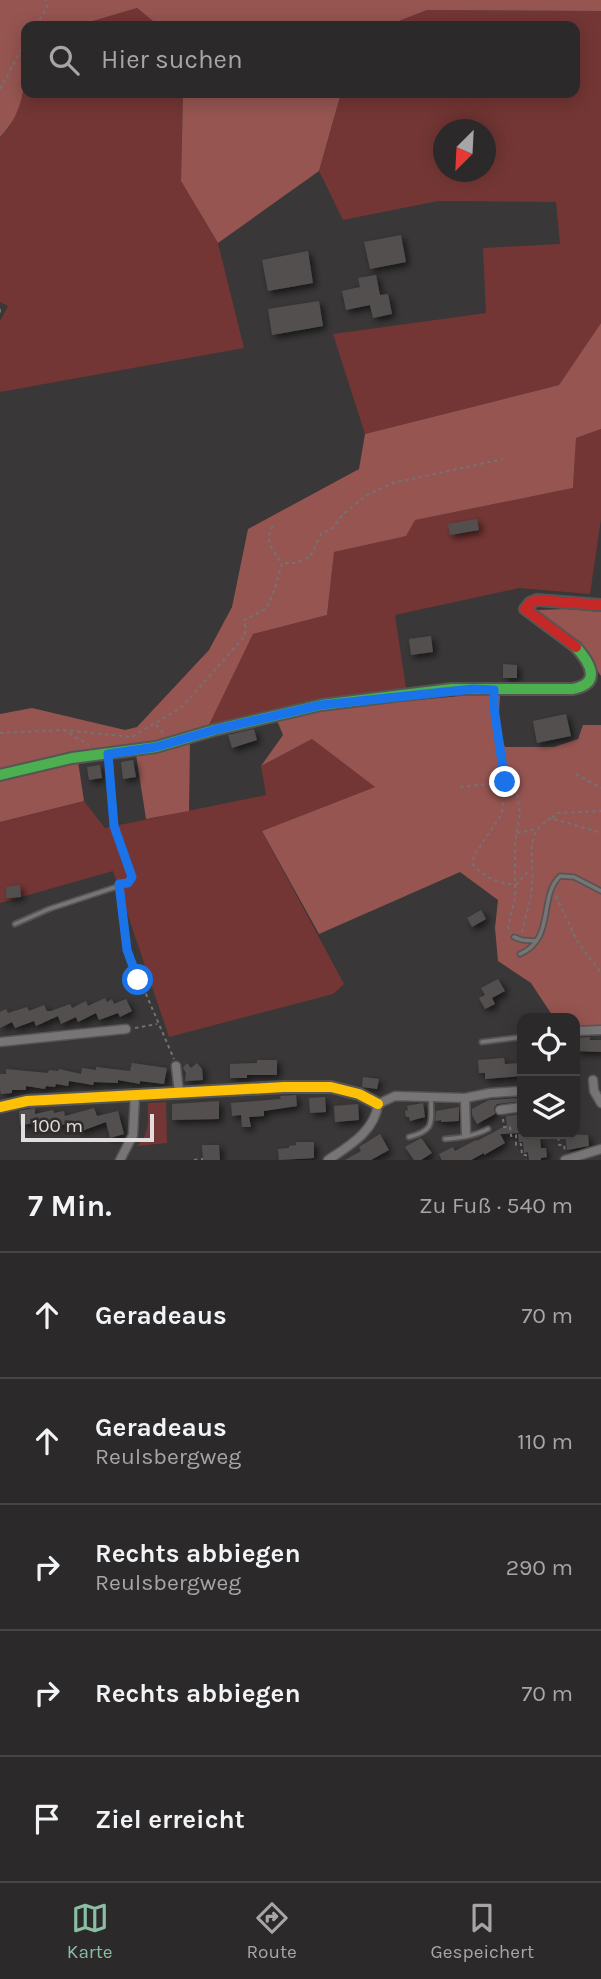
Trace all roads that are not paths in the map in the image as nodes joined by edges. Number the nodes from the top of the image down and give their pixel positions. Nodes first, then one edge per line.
1 (601, 605) edge
2 (104, 755) junction
3 (0, 775) edge
4 (601, 891) edge
5 (15, 924) dead end
6 (514, 937) road end
7 (536, 941) junction
8 (520, 954) dead end
9 (126, 1029) road end
10 (601, 1030) edge
11 (580, 1031) edge
12 (517, 1038) edge
13 (0, 1042) edge
14 (481, 1042) dead end
15 (176, 1066) road end
16 (593, 1080) dead end
17 (517, 1091) edge
18 (179, 1093) junction
19 (135, 1095) junction
20 (431, 1098) junction
21 (465, 1098) junction
22 (601, 1103) edge
23 (378, 1104) junction
24 (0, 1107) edge
25 (517, 1108) edge
26 (500, 1110) road end
27 (488, 1129) dead end
28 (466, 1135) junction
29 (410, 1137) dead end
30 (446, 1139) dead end
31 (601, 1149) edge
32 (120, 1160) edge
33 (328, 1160) edge
34 (565, 1160) edge

1 - 2 street
2 - 3 street
2 - 5 lane
4 - 7 lane
6 - 7 lane
7 - 8 lane
9 - 13 street
10 - 11 street
12 - 14 lane
15 - 18 street
16 - 22 street
17 - 21 street
18 - 19 street
18 - 23 street
19 - 24 street
19 - 32 street
20 - 21 street
20 - 23 street
20 - 29 lane
21 - 28 street
23 - 33 street
25 - 26 street
27 - 28 lane
28 - 30 lane
31 - 34 street

